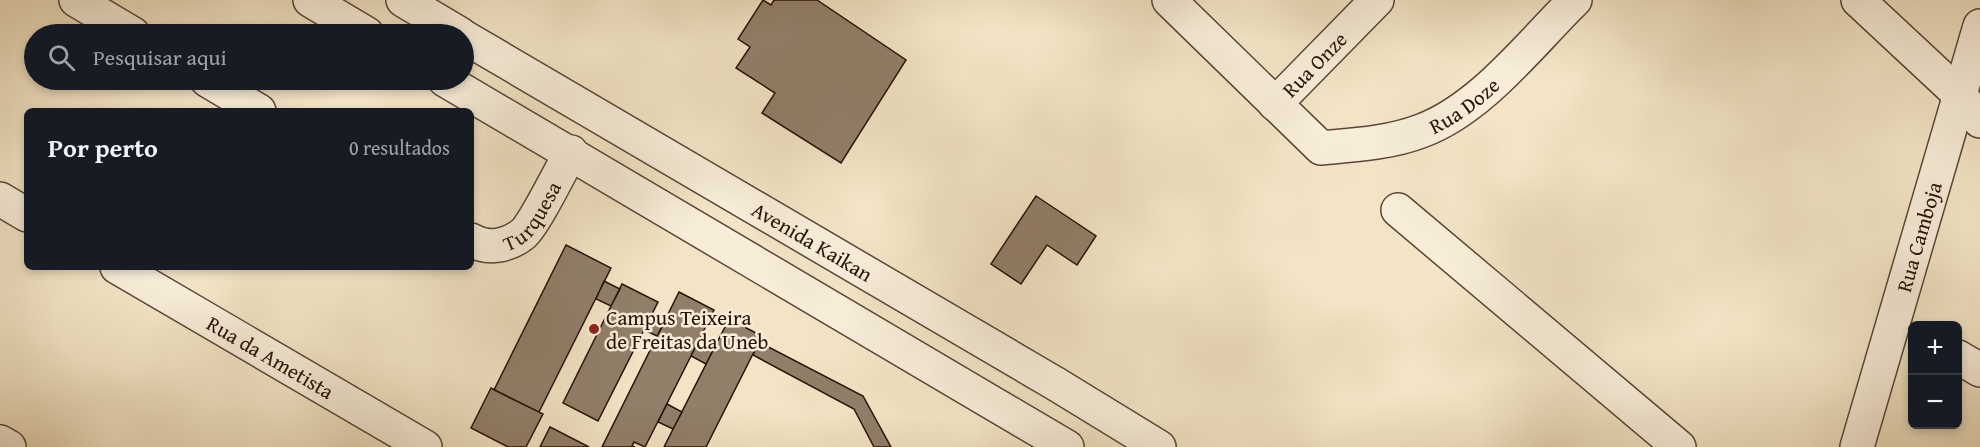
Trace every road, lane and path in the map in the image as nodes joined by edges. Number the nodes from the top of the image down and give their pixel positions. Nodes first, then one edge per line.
1 (76, 0) edge
2 (310, 0) edge
3 (403, 0) edge
4 (1169, 0) edge
5 (1377, 0) edge
6 (1575, 0) edge
7 (1858, 0) edge
8 (116, 24) edge
9 (350, 24) edge
10 (442, 24) edge
11 (1980, 26) edge
12 (474, 43) edge
13 (224, 90) edge
14 (462, 90) edge
15 (1275, 104) junction
16 (254, 108) edge
17 (1970, 109) edge
18 (572, 153) junction
19 (0, 199) edge
20 (1398, 210) dead end
21 (24, 212) edge
22 (474, 242) edge
23 (122, 270) edge
24 (1903, 324) edge
25 (1962, 359) edge
26 (1980, 370) edge
27 (0, 442) edge
28 (9, 447) edge
29 (424, 447) edge
30 (1067, 447) edge
31 (1159, 447) edge
32 (1679, 447) edge
33 (1857, 447) edge

1 - 8 street
2 - 9 street
3 - 10 street, Avenida Kaikan
4 - 15 street
5 - 15 street, Rua Onze
6 - 15 street, Rua Doze
7 - 17 street
11 - 17 street, Rua Camboja
12 - 31 street, Avenida Kaikan
13 - 16 street
14 - 18 street
17 - 24 street, Rua Camboja
18 - 22 street, Turquesa
18 - 30 street
19 - 21 street
20 - 32 street
23 - 29 street, Rua da Ametista
24 - 33 street, Rua Camboja
25 - 26 street
27 - 28 street

